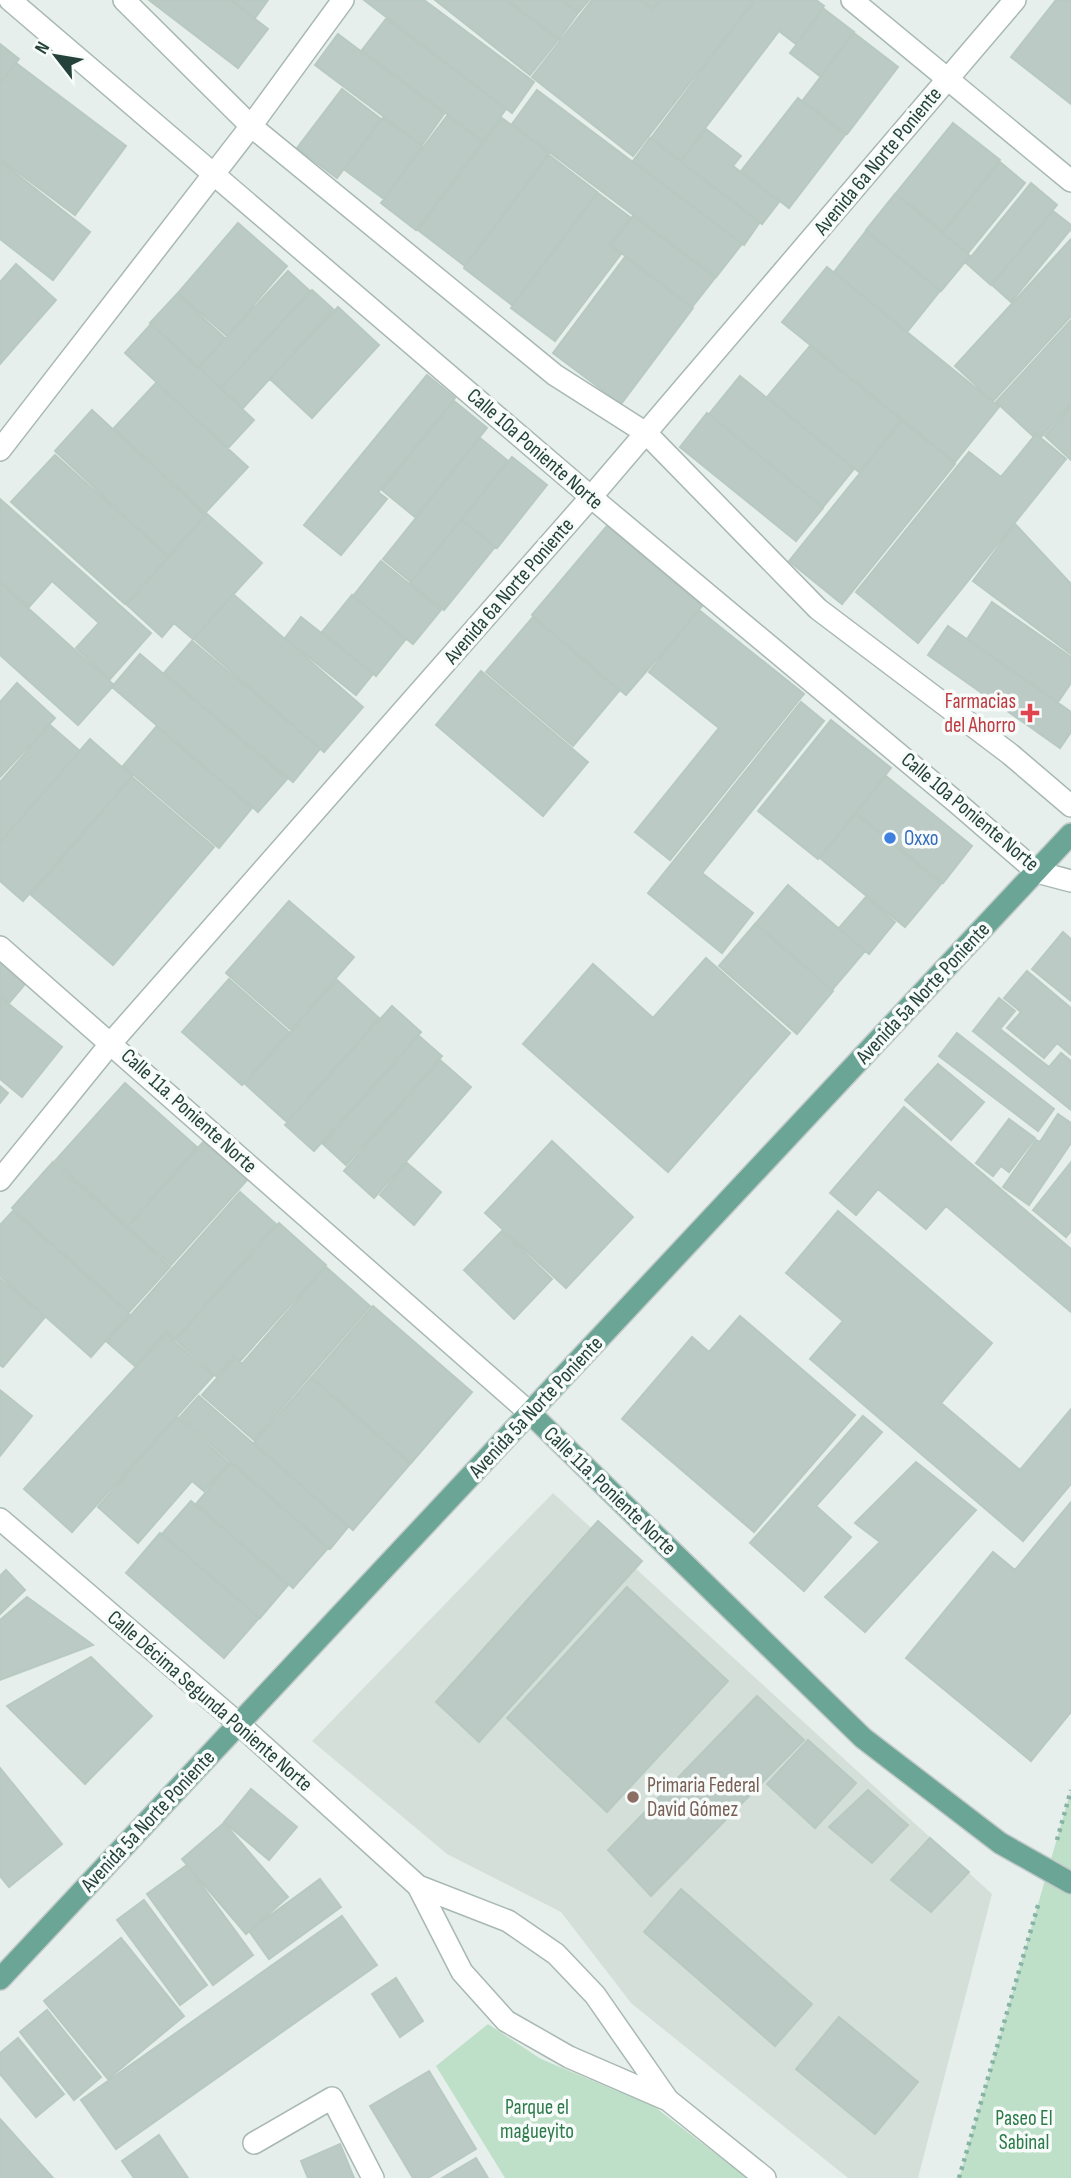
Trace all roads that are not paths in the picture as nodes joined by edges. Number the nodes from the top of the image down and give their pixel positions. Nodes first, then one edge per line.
1 (10, 0) edge
2 (124, 0) edge
3 (343, 0) edge
4 (852, 0) edge
5 (1015, 0) edge
6 (947, 80) junction
7 (251, 126) junction
8 (214, 172) junction
9 (1071, 181) edge
10 (646, 433) junction
11 (0, 450) edge
12 (591, 497) junction
13 (1071, 806) edge
14 (1071, 834) edge
15 (1037, 872) junction
16 (1071, 881) edge
17 (0, 947) edge
18 (111, 1043) junction
19 (0, 1180) edge
20 (530, 1413) junction
21 (0, 1519) edge
22 (239, 1724) junction
23 (1070, 1882) edge
24 (418, 1886) junction
25 (0, 1979) edge
26 (668, 2100) junction
27 (254, 2143) dead end
28 (373, 2178) edge
29 (765, 2178) edge

1 - 8 street, Calle 10a Poniente Norte
2 - 7 street
3 - 7 street
4 - 6 street
5 - 6 street, Avenida 6a Norte Poniente
6 - 9 street
6 - 10 street, Avenida 6a Norte Poniente
7 - 8 street
7 - 10 street
8 - 11 street
8 - 12 street, Calle 10a Poniente Norte
10 - 12 street, Avenida 6a Norte Poniente
10 - 13 street
12 - 15 street, Calle 10a Poniente Norte
12 - 18 street, Avenida 6a Norte Poniente
14 - 15 main road, Avenida 5a Norte Poniente
15 - 16 street, Calle 10a Poniente Norte
15 - 20 main road, Avenida 5a Norte Poniente
17 - 18 street, Calle 11a. Poniente Norte
18 - 19 street, Avenida 6a Norte Poniente
18 - 20 street, Calle 11a. Poniente Norte
20 - 22 main road, Avenida 5a Norte Poniente
20 - 23 main road, Calle 11a. Poniente Norte
21 - 22 street, Calle Décima Segunda Poniente Norte
22 - 24 street, Calle Décima Segunda Poniente Norte
22 - 25 main road, Avenida 5a Norte Poniente
24 - 26 street, Calle Décima Segunda Poniente Norte
24 - 26 street, Calle Décima Segunda Poniente Norte
26 - 29 street, Calle Décima Segunda Poniente Norte
27 - 28 street

